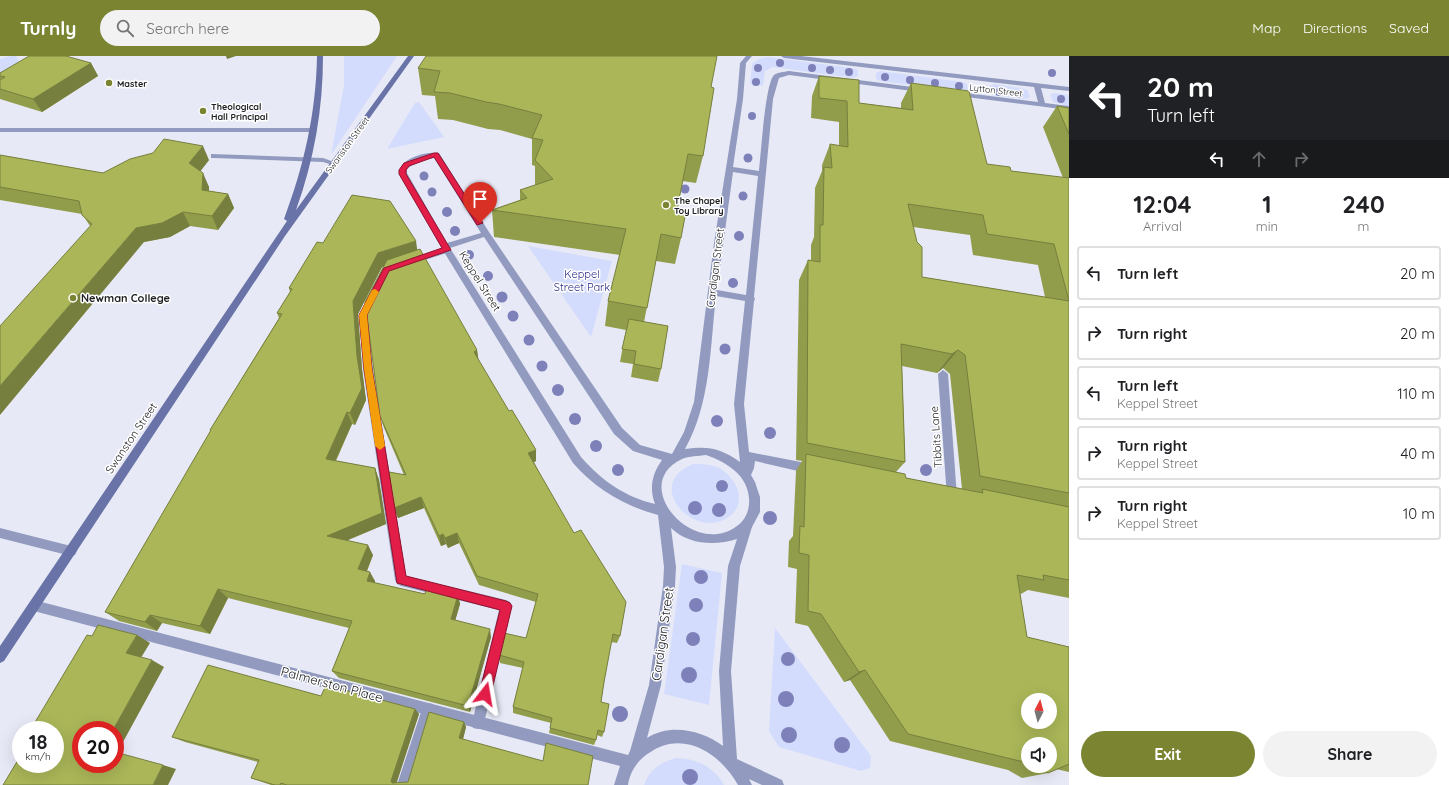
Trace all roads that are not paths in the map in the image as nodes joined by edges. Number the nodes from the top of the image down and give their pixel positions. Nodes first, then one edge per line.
1 (320, 56) edge
2 (411, 56) edge
3 (749, 56) edge
4 (784, 56) edge
5 (830, 59) edge
6 (867, 75) junction
7 (1037, 86) junction
8 (979, 88) junction
9 (1069, 89) edge
10 (928, 90) edge
11 (950, 93) edge
12 (1042, 105) junction
13 (1069, 108) edge
14 (0, 130) edge
15 (313, 130) junction
16 (214, 156) dead end
17 (309, 160) junction
18 (333, 162) junction
19 (730, 169) junction
20 (763, 174) junction
21 (282, 234) junction
22 (486, 234) junction
23 (446, 248) junction
24 (400, 265) edge
25 (376, 289) edge
26 (712, 292) junction
27 (751, 299) junction
28 (943, 374) dead end
29 (674, 457) junction
30 (822, 471) edge
31 (747, 476) junction
32 (952, 497) edge
33 (662, 511) junction
34 (749, 521) junction
35 (0, 533) edge
36 (71, 551) junction
37 (34, 606) junction
38 (0, 657) edge
39 (428, 709) junction
40 (478, 723) junction
41 (633, 758) junction
42 (731, 763) junction
43 (404, 785) edge
44 (621, 785) edge
45 (745, 785) edge
46 (777, 785) edge

1 - 15 main road, Swanston Street
2 - 18 main road, Swanston Street
3 - 19 street, Cardigan Street
4 - 5 street, Lytton Street
5 - 6 street, Lytton Street
6 - 8 street, Lytton Street
6 - 10 street, Lytton Street
6 - 20 street, Lytton Street
7 - 8 street, Lytton Street
7 - 9 street, Lytton Street
7 - 12 street
8 - 11 street, Lytton Street
8 - 12 street, Lytton Street
12 - 13 street, Lytton Street
14 - 15 street
15 - 17 main road, Swanston Street
16 - 17 street
17 - 18 street
17 - 21 main road, Swanston Street
18 - 21 main road, Swanston Street
19 - 20 street
19 - 26 street, Cardigan Street
20 - 27 street
21 - 36 main road, Swanston Street
22 - 23 street
22 - 23 street, Keppel Street
22 - 29 street, Keppel Street
23 - 24 street
23 - 33 street, Keppel Street
25 - 40 street
26 - 27 street
26 - 29 street, Cardigan Street
27 - 31 street
28 - 32 street, Tibbits Lane
29 - 31 street
29 - 33 street
30 - 31 street
31 - 34 street
33 - 34 street
33 - 41 street, Cardigan Street
34 - 42 street
35 - 36 street
36 - 37 main road, Swanston Street
37 - 38 main road, Swanston Street
37 - 39 street, Palmerston Place
39 - 40 street, Palmerston Place
39 - 43 street
40 - 41 street, Palmerston Place
41 - 42 street
41 - 44 street, Cardigan Street
42 - 45 street
42 - 46 street

